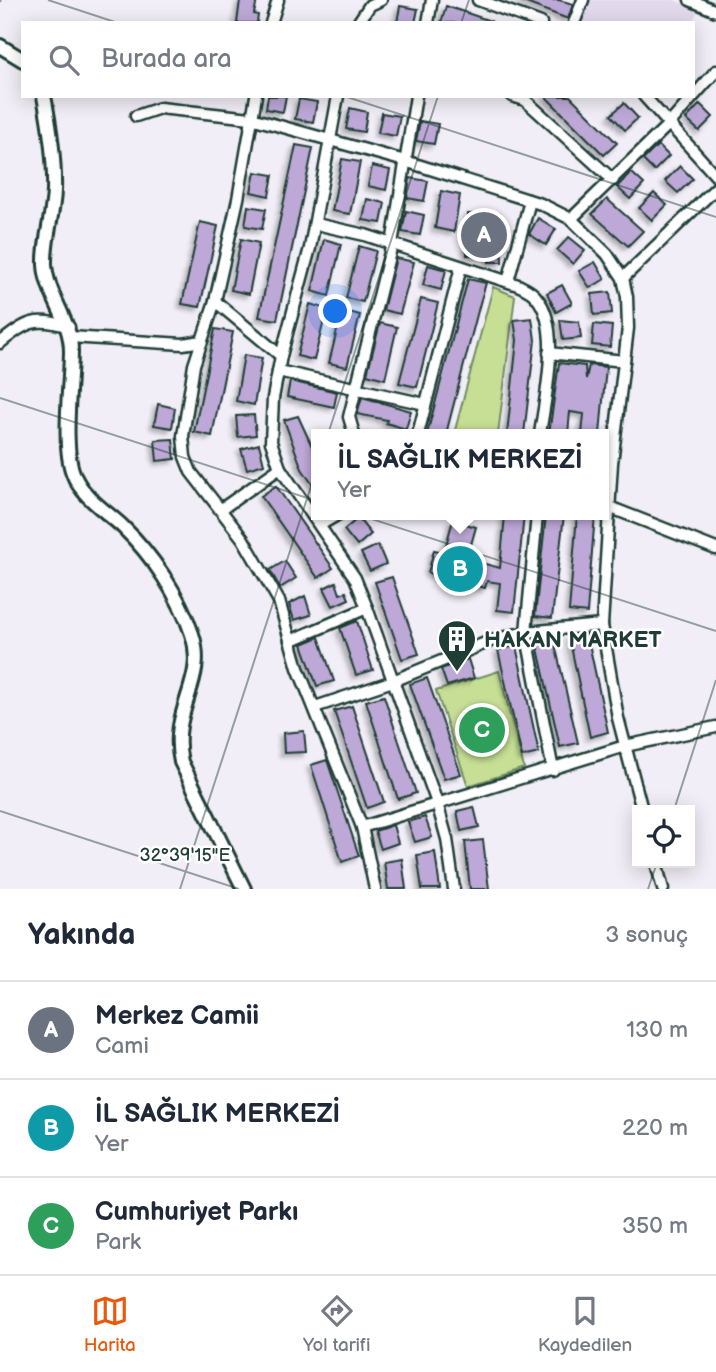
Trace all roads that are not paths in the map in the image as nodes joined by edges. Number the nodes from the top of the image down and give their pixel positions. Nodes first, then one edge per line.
1 (278, 0) edge
2 (381, 0) edge
3 (432, 0) edge
4 (478, 0) edge
5 (583, 0) edge
6 (690, 0) edge
7 (367, 2) edge
8 (716, 11) edge
9 (272, 21) edge
10 (359, 21) edge
11 (428, 21) edge
12 (536, 21) edge
13 (575, 21) edge
14 (0, 46) edge
15 (21, 59) edge
16 (716, 71) edge
17 (695, 95) edge
18 (44, 98) edge
19 (256, 98) edge
20 (338, 98) edge
21 (416, 98) edge
22 (527, 98) edge
23 (646, 98) edge
24 (692, 98) edge
25 (136, 116) dead end
26 (251, 118) junction
27 (669, 124) junction
28 (331, 140) junction
29 (405, 161) junction
30 (716, 176) edge
31 (613, 180) junction
32 (716, 188) edge
33 (530, 201) junction
34 (571, 219) junction
35 (316, 224) junction
36 (392, 244) junction
37 (461, 267) junction
38 (623, 278) junction
39 (508, 281) junction
40 (215, 301) junction
41 (70, 332) junction
42 (202, 341) junction
43 (0, 343) edge
44 (549, 353) junction
45 (281, 356) junction
46 (624, 362) junction
47 (278, 371) junction
48 (355, 386) junction
49 (425, 404) junction
50 (353, 429) edge
51 (419, 429) edge
52 (541, 429) edge
53 (280, 468) junction
54 (609, 489) edge
55 (609, 507) edge
56 (220, 510) junction
57 (311, 512) edge
58 (316, 520) edge
59 (328, 520) edge
60 (537, 520) edge
61 (606, 520) edge
62 (320, 525) junction
63 (716, 549) edge
64 (367, 608) junction
65 (602, 625) junction
66 (526, 632) junction
67 (290, 640) junction
68 (393, 681) junction
69 (315, 707) junction
70 (716, 727) edge
71 (625, 746) junction
72 (552, 770) junction
73 (437, 803) junction
74 (641, 805) edge
75 (362, 827) junction
76 (657, 868) edge
77 (244, 889) edge
78 (375, 889) edge
79 (454, 889) edge
80 (663, 889) edge

1 - 9 street
2 - 7 street
3 - 11 street
4 - 12 street
5 - 13 street
6 - 8 street
7 - 10 street
14 - 15 street
16 - 17 street
18 - 41 street
19 - 26 street
20 - 28 street
21 - 29 street
22 - 31 street
23 - 27 street
24 - 27 street
25 - 26 street
26 - 28 street
26 - 40 street
27 - 30 street
27 - 31 street
28 - 29 street
28 - 35 street
29 - 33 street
29 - 36 street
31 - 34 street
32 - 38 street
33 - 34 street
33 - 39 street
34 - 38 street
35 - 36 street
35 - 45 street
36 - 37 street
36 - 48 street
37 - 39 street
37 - 49 street
38 - 46 street
39 - 44 street
40 - 42 street
40 - 45 street
41 - 42 street
41 - 43 street
41 - 77 street
42 - 56 street
44 - 46 street
44 - 52 street
45 - 47 street
46 - 54 street
47 - 48 street
47 - 53 street
48 - 49 street
48 - 50 street
49 - 51 street
53 - 56 street
53 - 57 street
55 - 63 street
56 - 67 street
58 - 62 street
59 - 62 street
60 - 66 street
61 - 65 street
62 - 64 street
64 - 67 street
64 - 68 street
65 - 66 street
65 - 71 street
66 - 68 street
66 - 72 street
67 - 69 street
68 - 69 street
68 - 73 street
69 - 75 street
70 - 71 street
71 - 72 street
71 - 74 street
72 - 73 street
73 - 75 street
73 - 79 street
75 - 78 street
76 - 80 street

